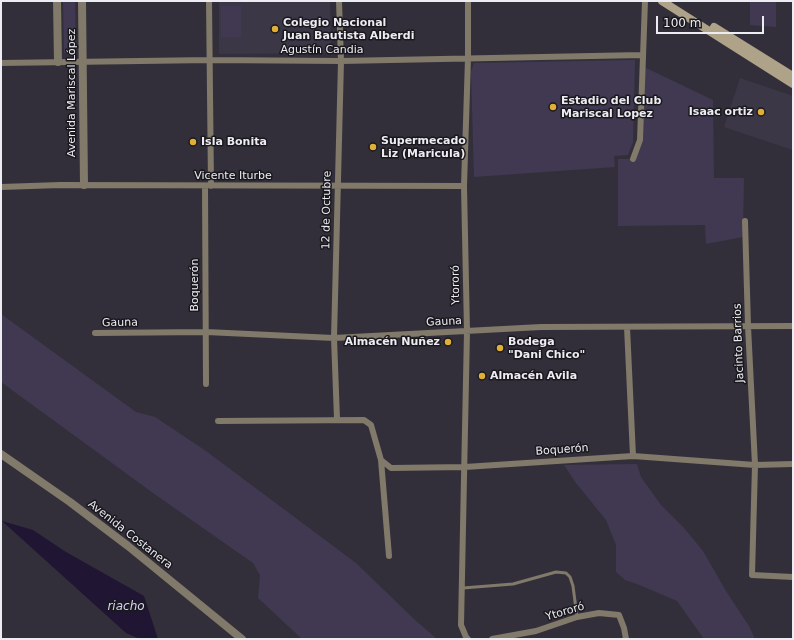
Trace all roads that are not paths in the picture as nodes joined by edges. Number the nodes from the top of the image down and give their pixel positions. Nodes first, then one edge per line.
1 (57, 1) edge
2 (82, 1) edge
3 (209, 1) edge
4 (339, 1) edge
5 (468, 1) edge
6 (645, 1) edge
7 (662, 1) edge
8 (672, 1) edge
9 (642, 55) junction
10 (468, 58) junction
11 (210, 60) junction
12 (341, 60) junction
13 (58, 62) junction
14 (82, 62) junction
15 (1, 64) edge
16 (793, 76) edge
17 (793, 84) edge
18 (633, 159) dead end
19 (84, 185) junction
20 (337, 185) junction
21 (208, 186) junction
22 (464, 186) junction
23 (1, 187) edge
24 (745, 221) dead end
25 (748, 326) junction
26 (793, 326) edge
27 (627, 327) junction
28 (467, 331) junction
29 (206, 332) junction
30 (95, 333) dead end
31 (334, 338) junction
32 (206, 384) dead end
33 (337, 420) junction
34 (218, 421) dead end
35 (1, 454) edge
36 (633, 456) junction
37 (381, 460) junction
38 (793, 464) edge
39 (755, 465) junction
40 (465, 467) junction
41 (388, 556) dead end
42 (793, 577) edge
43 (462, 588) junction
44 (577, 617) junction
45 (536, 631) junction
46 (242, 639) edge
47 (468, 639) edge
48 (492, 639) edge
49 (537, 639) edge
50 (626, 639) edge

1 - 13 street, Avenida Mariscal López
2 - 14 street, Avenida Mariscal López
3 - 11 street, Boquerón
4 - 12 street, 12 de Octubre
5 - 10 street, Ytororó
6 - 9 street
7 - 17 main road
8 - 16 main road
9 - 10 street, Agustín Candia
9 - 18 street
10 - 12 street, Agustín Candia
10 - 22 street, Ytororó
11 - 12 street, Agustín Candia
11 - 14 street, Agustín Candia
11 - 21 street, Boquerón
12 - 20 street, 12 de Octubre
13 - 14 street, Agustín Candia
13 - 15 street, Agustín Candia
14 - 19 street, Avenida Mariscal López
19 - 21 street, Vicente Iturbe
19 - 23 street, Vicente Iturbe
20 - 21 street, Vicente Iturbe
20 - 22 street, Vicente Iturbe
20 - 31 street, 12 de Octubre
21 - 29 street, Boquerón
22 - 28 street, Ytororó
24 - 25 street, Jacinto Barrios
25 - 26 street, Gauna
25 - 27 street, Gauna
25 - 39 street, Jacinto Barrios
27 - 28 street, Gauna
27 - 36 street
28 - 31 street, Gauna
28 - 40 street, Ytororó
29 - 30 street, Gauna
29 - 31 street, Gauna
29 - 32 street, Boquerón
31 - 33 street, 12 de Octubre
33 - 34 street
33 - 37 street
35 - 46 street, Avenida Costanera
36 - 39 street, Boquerón
36 - 40 street, Boquerón
37 - 40 street, Boquerón
37 - 41 street
38 - 39 street, Boquerón
39 - 42 street, Jacinto Barrios
40 - 43 street, Ytororó
43 - 44 lane
43 - 47 street, Ytororó
44 - 45 street, Ytororó
44 - 50 street, Ytororó
45 - 48 street, Ytororó
45 - 49 street

